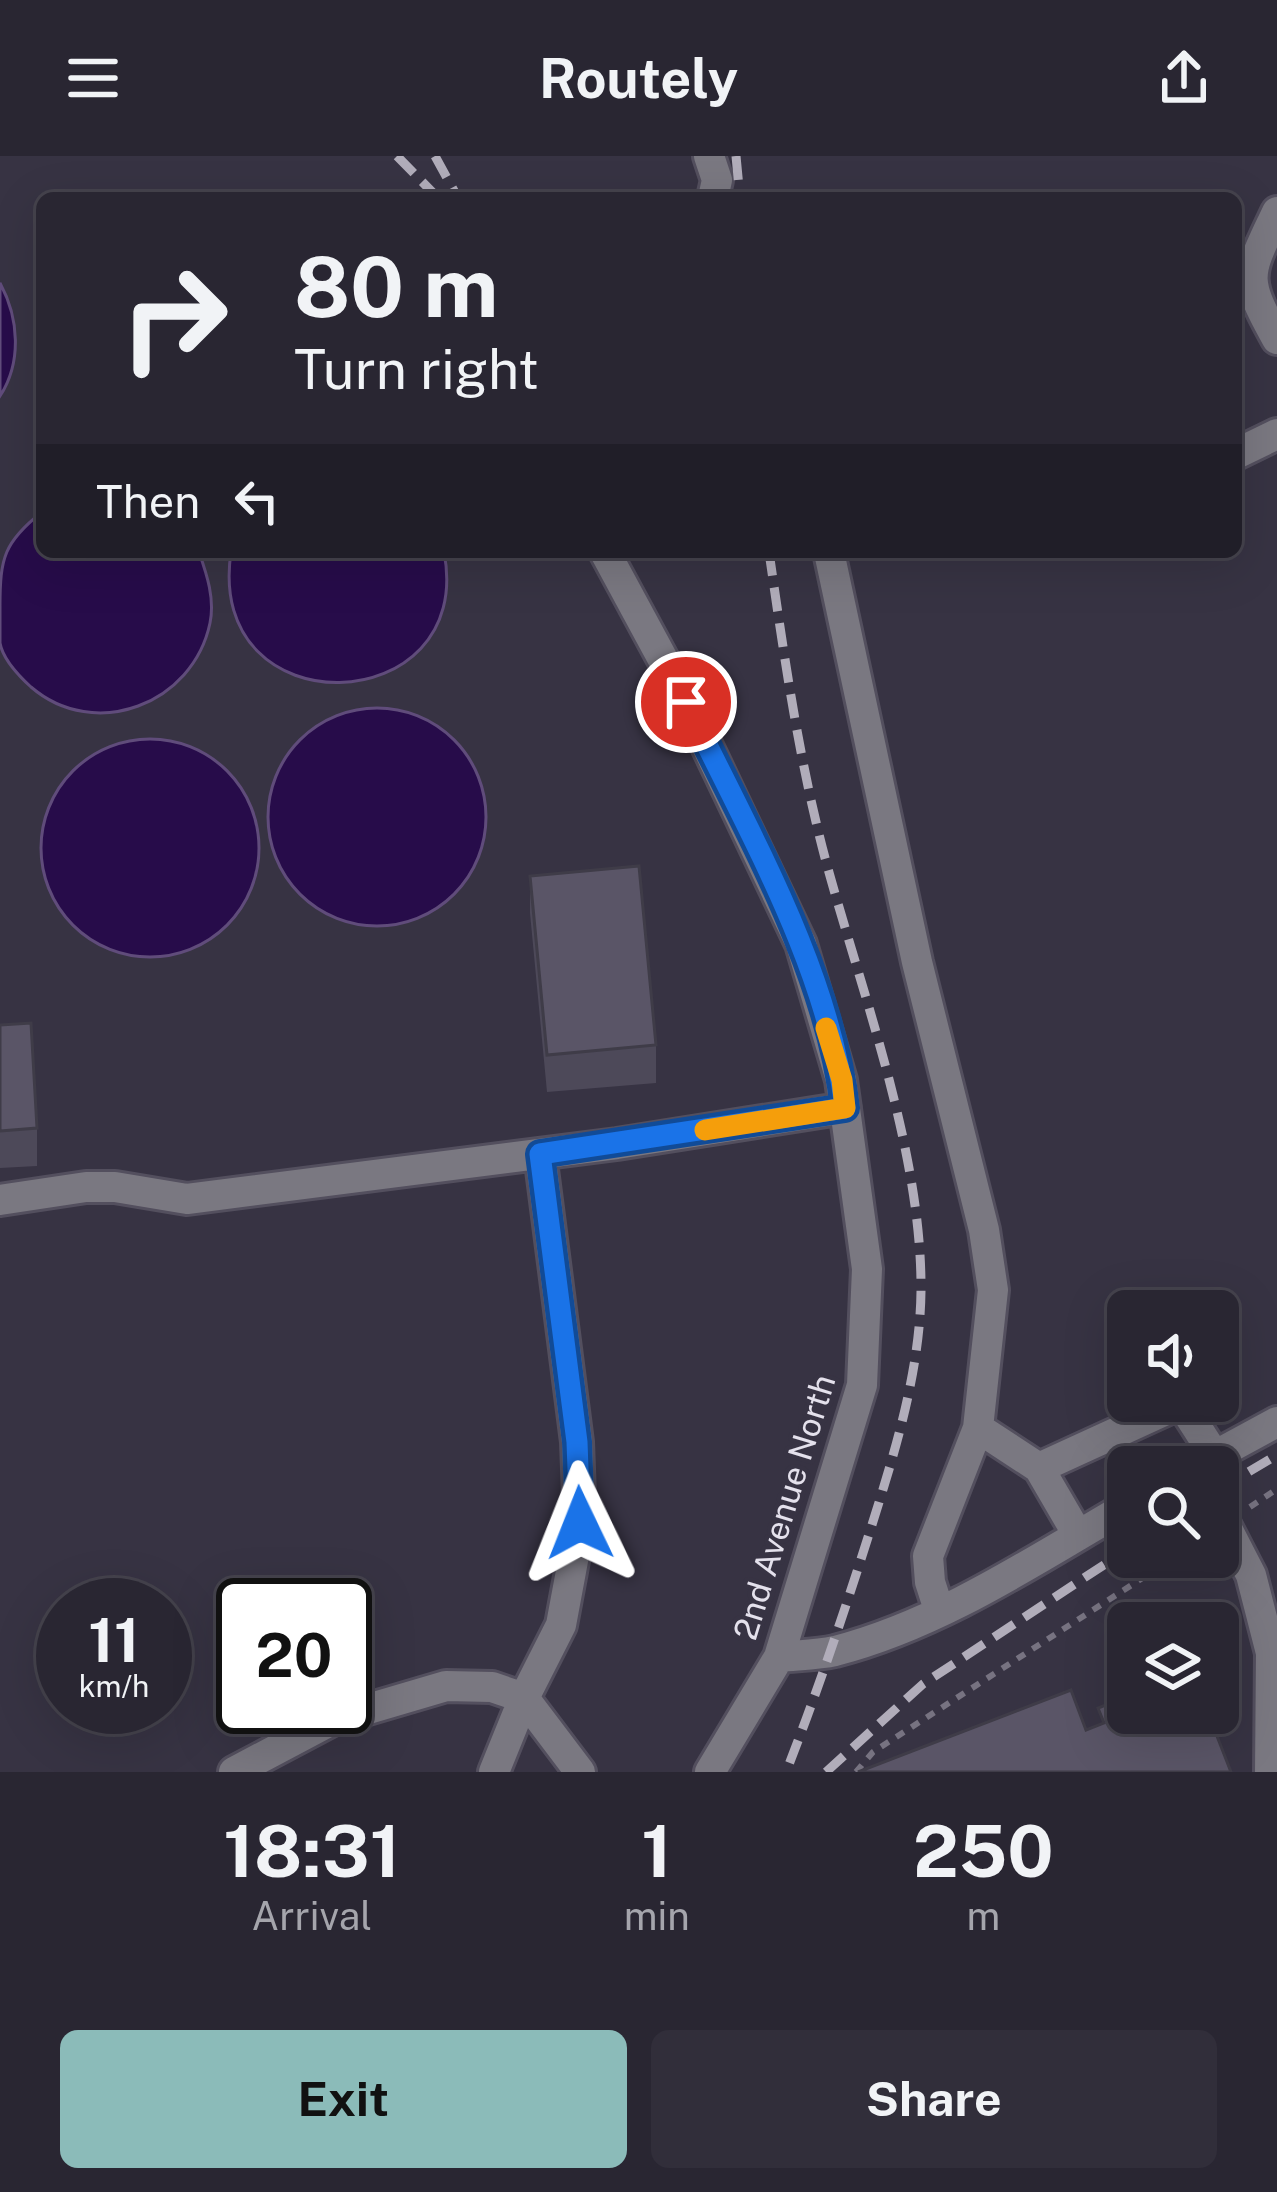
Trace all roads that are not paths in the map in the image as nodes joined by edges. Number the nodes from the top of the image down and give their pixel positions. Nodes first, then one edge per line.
1 (709, 156) edge
2 (713, 192) edge
3 (1277, 212) edge
4 (1277, 339) edge
5 (1277, 434) edge
6 (1242, 451) edge
7 (608, 558) edge
8 (830, 558) edge
9 (845, 1108) junction
10 (540, 1154) junction
11 (0, 1200) edge
12 (1277, 1422) edge
13 (978, 1428) junction
14 (1199, 1446) edge
15 (1233, 1446) edge
16 (1039, 1468) junction
17 (1107, 1518) edge
18 (1078, 1534) junction
19 (1239, 1552) edge
20 (939, 1610) junction
21 (779, 1657) junction
22 (524, 1698) junction
23 (234, 1772) edge
24 (494, 1772) edge
25 (580, 1772) edge
26 (710, 1772) edge
27 (1270, 1772) edge

1 - 2 street
3 - 4 street
5 - 6 street
7 - 9 street, 2nd Avenue North
8 - 13 street
9 - 10 street
9 - 21 street, 2nd Avenue North
10 - 11 street
10 - 22 street
12 - 15 street
13 - 16 street
13 - 20 street
14 - 16 street
16 - 18 street
17 - 18 street
18 - 20 street
19 - 27 street
20 - 21 street
21 - 26 street, 2nd Avenue North
22 - 23 street
22 - 24 street
22 - 25 street

